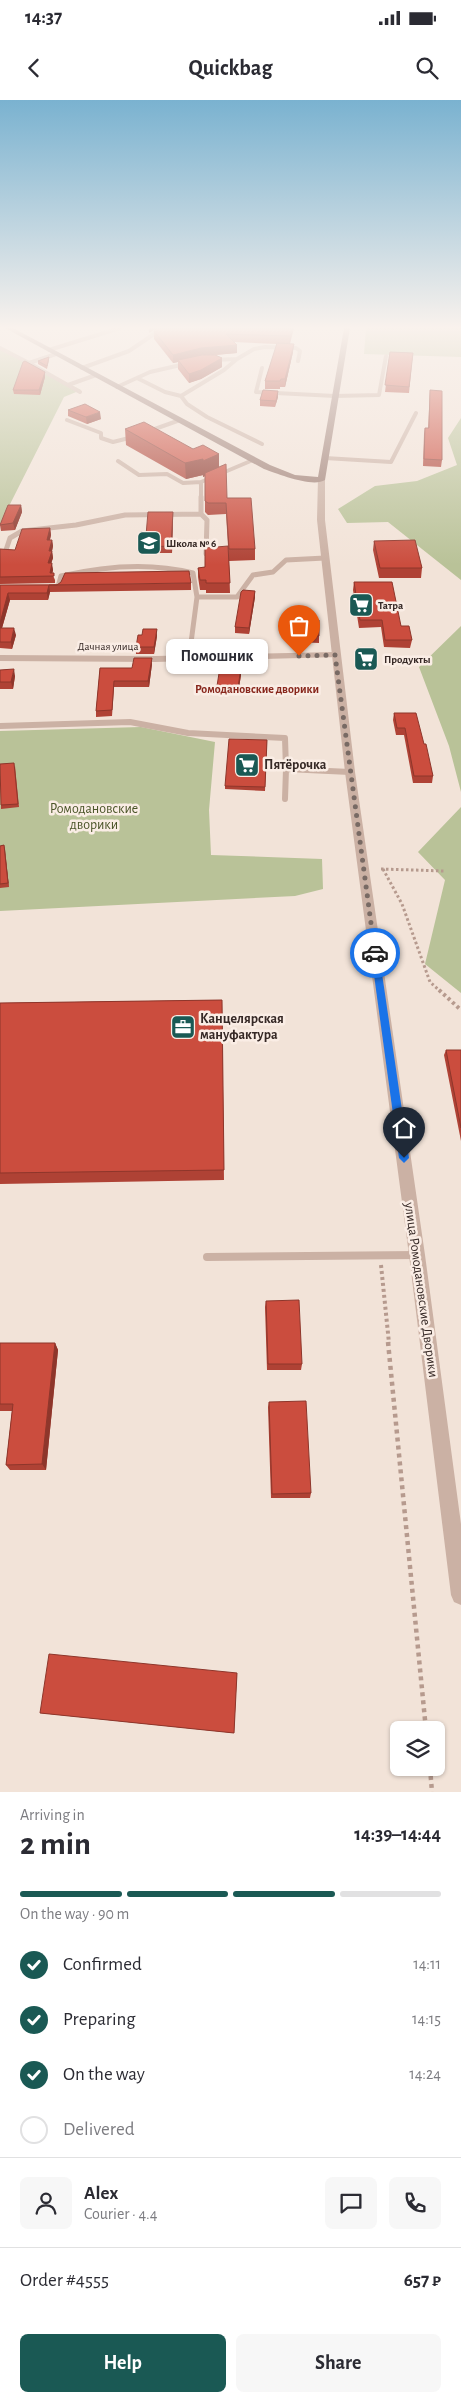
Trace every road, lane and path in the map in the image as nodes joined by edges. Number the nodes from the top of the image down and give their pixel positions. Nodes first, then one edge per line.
1 (155, 407) edge
2 (191, 407) edge
3 (332, 407) edge
4 (416, 413) dead end
5 (67, 420) dead end
6 (180, 420) junction
7 (152, 430) junction
8 (143, 433) edge
9 (134, 436) edge
10 (159, 440) edge
11 (262, 444) dead end
12 (325, 458) junction
13 (253, 460) junction
14 (118, 461) dead end
15 (220, 465) edge
16 (229, 469) junction
17 (321, 480) junction
18 (201, 482) junction
19 (201, 514) junction
20 (5, 553) edge
21 (206, 554) edge
22 (325, 558) junction
23 (48, 587) edge
24 (197, 597) junction
25 (335, 655) junction
26 (0, 658) edge
27 (189, 658) junction
28 (0, 726) edge
29 (286, 769) junction
30 (350, 772) junction
31 (285, 799) dead end
32 (363, 868) junction
33 (383, 869) junction
34 (444, 871) dead end
35 (461, 1010) edge
36 (380, 1255) junction
37 (417, 1255) junction
38 (207, 1257) dead end
39 (461, 1595) edge
40 (425, 1721) edge
41 (431, 1776) edge
42 (432, 1792) edge

1 - 6 main road
2 - 11 lane
3 - 12 main road
4 - 12 lane
5 - 9 lane
6 - 7 lane
6 - 13 main road
7 - 8 lane
7 - 10 lane
12 - 17 main road
13 - 16 lane
13 - 17 main road
14 - 18 lane
15 - 16 lane
16 - 18 lane
17 - 22 street, улица Ромодановские Дворики
18 - 19 lane
19 - 20 lane
19 - 21 lane
22 - 24 lane
22 - 25 street, улица Ромодановские Дворики
23 - 24 lane
24 - 27 lane
25 - 27 street, Дачная улица
25 - 30 street, улица Ромодановские Дворики
26 - 27 street, Дачная улица
28 - 29 lane
29 - 30 lane
29 - 31 lane
30 - 32 street, улица Ромодановские Дворики
32 - 33 path
32 - 37 street, улица Ромодановские Дворики
33 - 34 path
33 - 35 path
36 - 37 lane
36 - 38 lane
36 - 40 path
37 - 39 street, улица Ромодановские Дворики
41 - 42 path

